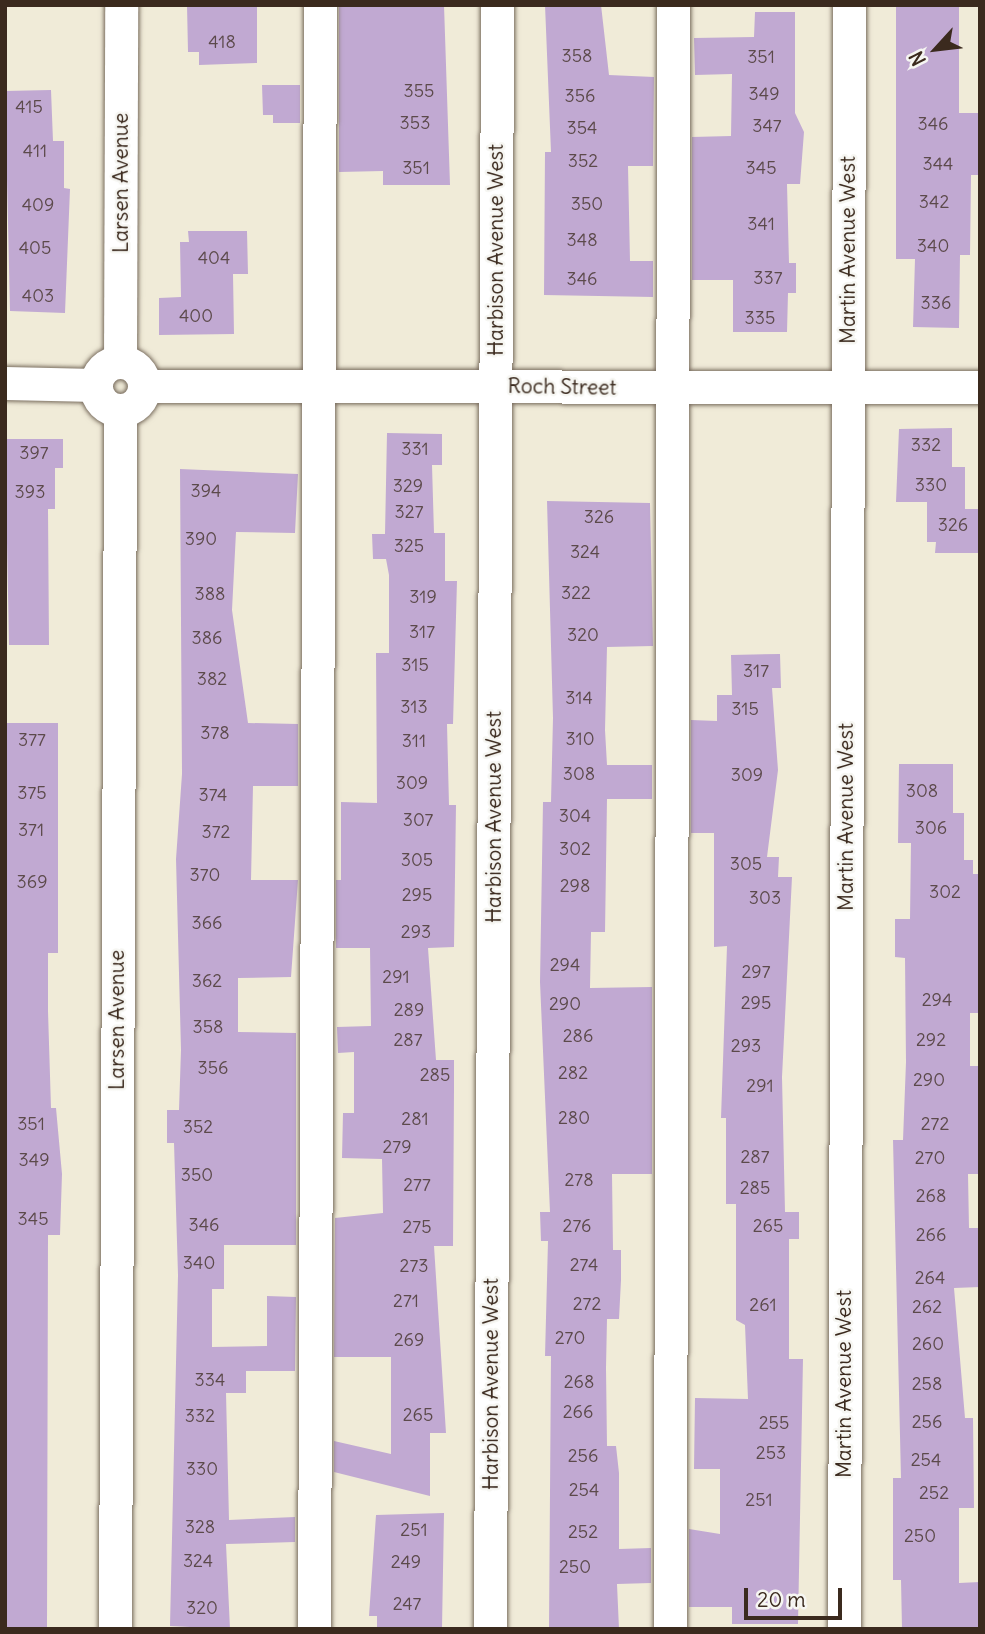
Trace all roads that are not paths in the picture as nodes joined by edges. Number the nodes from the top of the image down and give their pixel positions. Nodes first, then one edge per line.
1 (121, 5) edge
2 (320, 5) edge
3 (497, 5) edge
4 (673, 5) edge
5 (849, 5) edge
6 (120, 361) junction
7 (5, 383) edge
8 (96, 385) junction
9 (144, 386) junction
10 (319, 387) junction
11 (495, 387) junction
12 (980, 387) edge
13 (671, 388) junction
14 (847, 390) junction
15 (120, 410) junction
16 (115, 1629) edge
17 (314, 1629) edge
18 (490, 1629) edge
19 (670, 1629) edge
20 (844, 1629) edge

1 - 6 street, Larsen Avenue
2 - 10 street
3 - 11 street, Harbison Avenue West
4 - 13 street
5 - 14 street, Martin Avenue West
6 - 8 street
6 - 9 street
7 - 8 street
8 - 15 street
9 - 10 street, Roch Street
9 - 15 street
10 - 11 street, Roch Street
10 - 17 street
11 - 13 street, Roch Street
11 - 18 street, Harbison Avenue West
12 - 14 street, Roch Street
13 - 14 street, Roch Street
13 - 19 street
14 - 20 street, Martin Avenue West
15 - 16 street, Larsen Avenue

